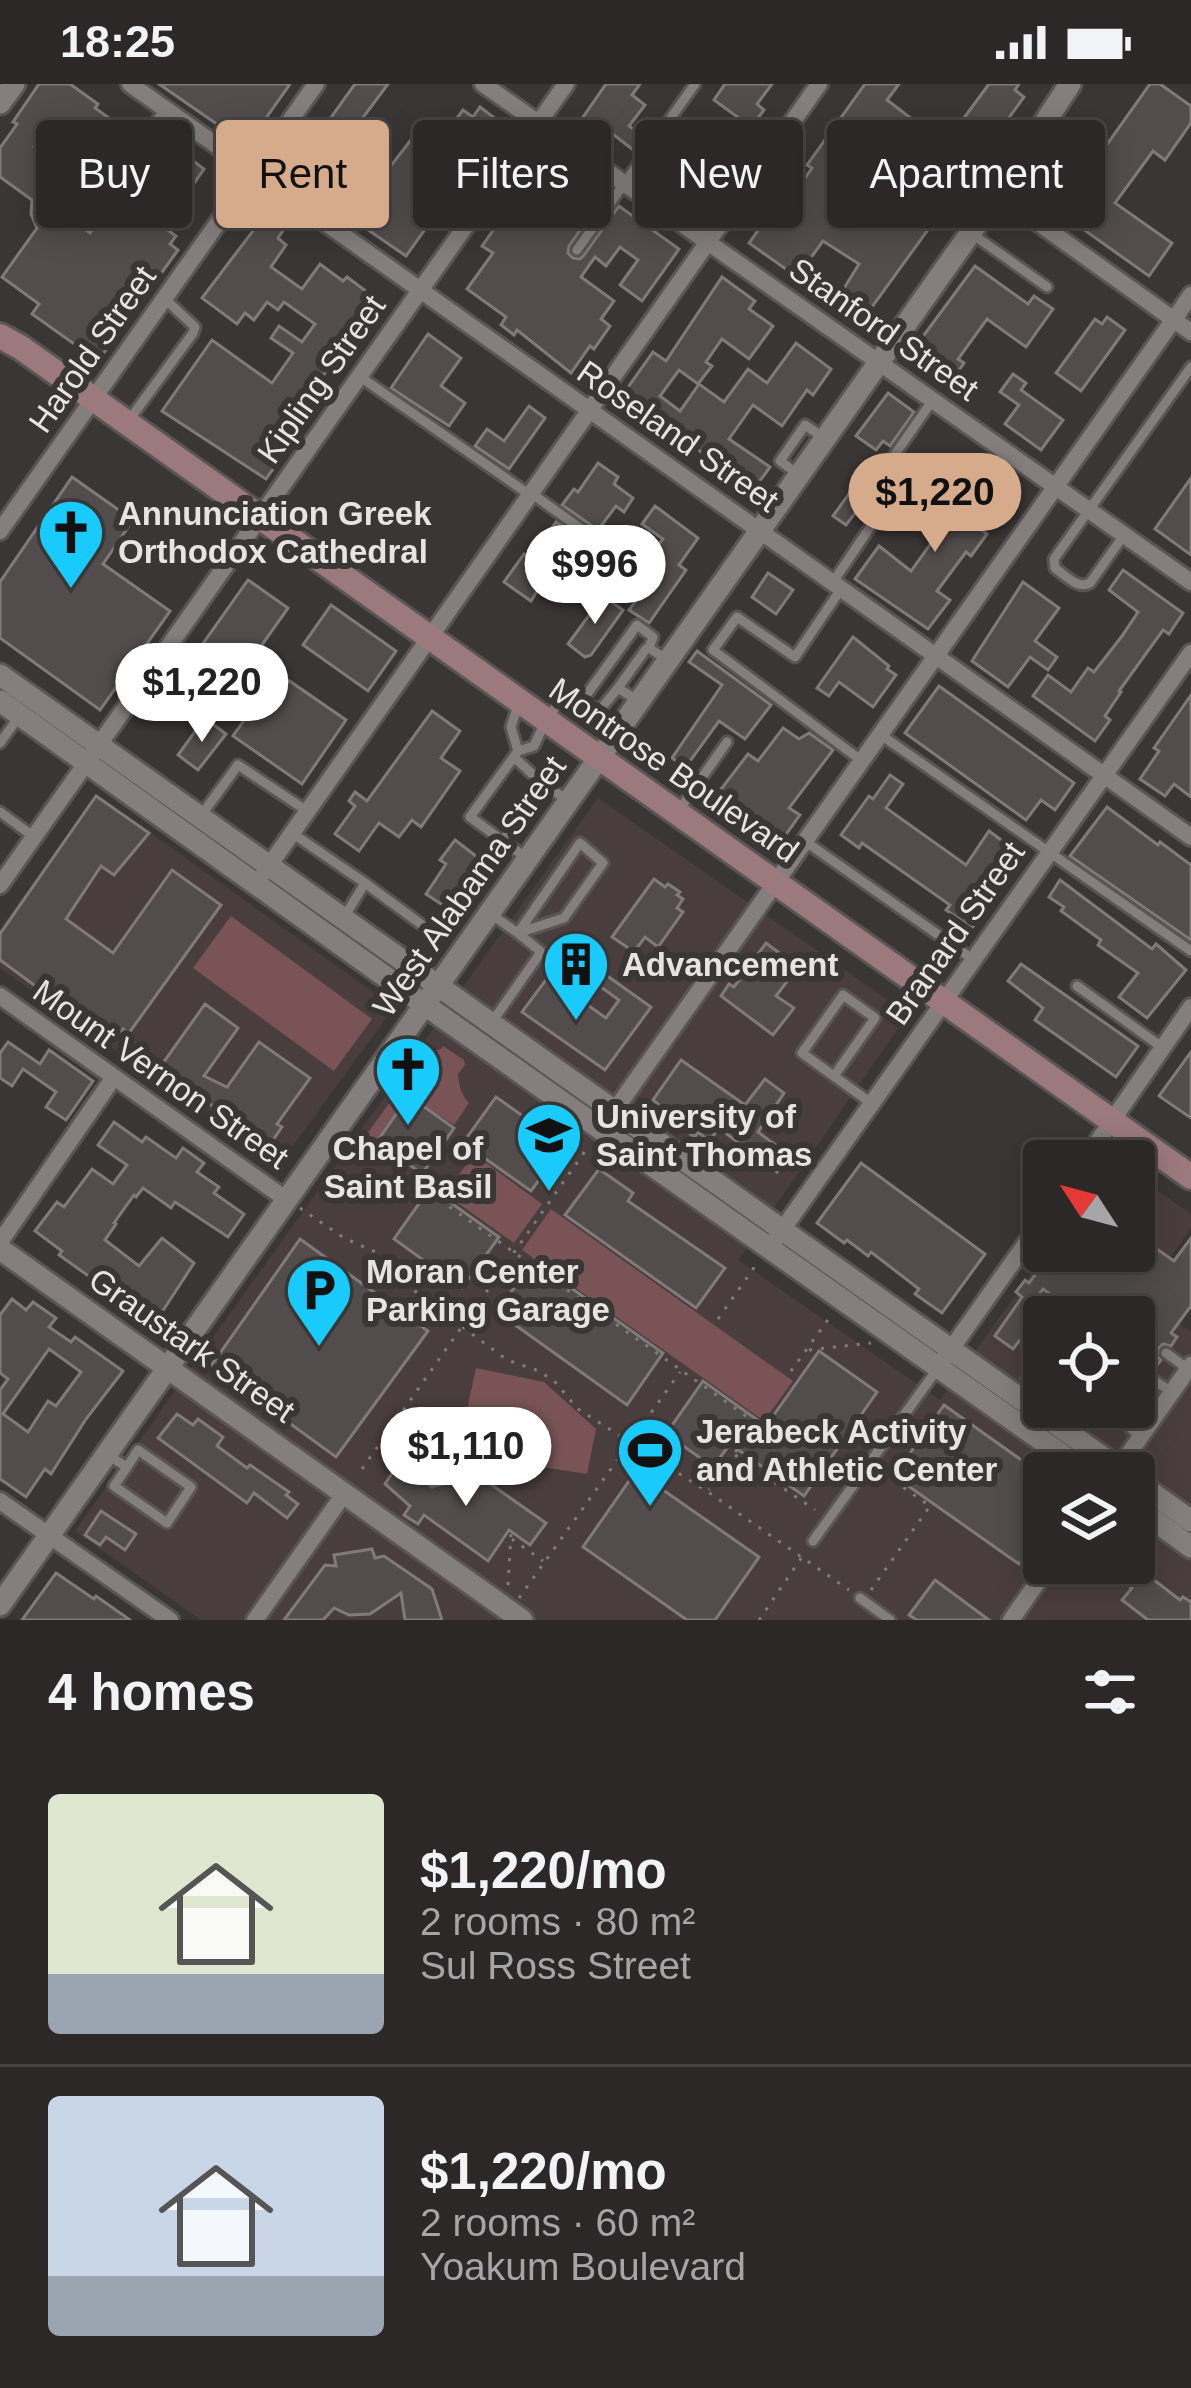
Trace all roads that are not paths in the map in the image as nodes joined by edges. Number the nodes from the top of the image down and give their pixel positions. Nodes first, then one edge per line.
1 (14, 84) edge
2 (130, 84) edge
3 (316, 84) edge
4 (483, 84) edge
5 (566, 84) edge
6 (695, 84) edge
7 (819, 84) edge
8 (1070, 84) edge
9 (0, 103) edge
10 (165, 109) junction
11 (157, 120) edge
12 (291, 120) edge
13 (534, 120) edge
14 (540, 120) edge
15 (1046, 120) edge
16 (216, 145) edge
17 (611, 175) edge
18 (624, 184) junction
19 (219, 228) edge
20 (333, 228) edge
21 (464, 228) edge
22 (974, 228) edge
23 (1045, 228) edge
24 (970, 233) junction
25 (707, 243) junction
26 (578, 250) dead end
27 (1047, 287) dead end
28 (420, 290) junction
29 (1191, 295) edge
30 (171, 305) junction
31 (1173, 320) junction
32 (1191, 332) edge
33 (0, 336) edge
34 (880, 362) junction
35 (1191, 367) edge
36 (359, 376) junction
37 (94, 399) junction
38 (933, 399) junction
39 (590, 410) junction
40 (128, 423) junction
41 (1055, 487) junction
42 (531, 494) junction
43 (1089, 510) junction
44 (260, 517) junction
45 (760, 531) junction
46 (0, 532) edge
47 (1124, 535) junction
48 (571, 574) dead end
49 (1191, 582) edge
50 (837, 585) junction
51 (430, 638) junction
52 (1191, 653) edge
53 (659, 654) junction
54 (936, 656) junction
55 (0, 675) edge
56 (618, 688) junction
57 (0, 701) edge
58 (520, 701) junction
59 (582, 701) junction
60 (639, 702) junction
61 (20, 715) junction
62 (546, 720) junction
63 (880, 734) junction
64 (727, 742) dead end
65 (0, 743) edge
66 (93, 754) junction
67 (516, 754) junction
68 (599, 758) junction
69 (862, 761) junction
70 (1104, 775) junction
71 (543, 784) junction
72 (569, 801) junction
73 (307, 811) junction
74 (677, 813) junction
75 (200, 817) junction
76 (2, 818) edge
77 (292, 833) junction
78 (1191, 836) edge
79 (34, 837) junction
80 (503, 841) junction
81 (805, 842) junction
82 (1049, 853) junction
83 (528, 859) junction
84 (262, 875) junction
85 (776, 883) junction
86 (365, 884) junction
87 (0, 885) edge
88 (489, 913) junction
89 (343, 919) junction
90 (433, 933) dead end
91 (518, 933) junction
92 (1191, 951) edge
93 (974, 960) junction
94 (1077, 986) dead end
95 (0, 996) edge
96 (431, 996) junction
97 (944, 1002) junction
98 (1191, 1006) edge
99 (490, 1024) junction
100 (1162, 1048) junction
101 (834, 1076) junction
102 (114, 1078) junction
103 (872, 1103) junction
104 (1112, 1121) junction
105 (601, 1130) junction
106 (1099, 1140) edge
107 (1191, 1178) edge
108 (296, 1206) junction
109 (776, 1240) junction
110 (0, 1245) edge
111 (1023, 1248) edge
112 (1166, 1353) dead end
113 (945, 1358) junction
114 (1190, 1367) edge
115 (168, 1368) junction
116 (1155, 1381) edge
117 (1172, 1392) junction
118 (1131, 1428) edge
119 (1141, 1437) junction
120 (1062, 1452) edge
121 (1090, 1452) edge
122 (1134, 1452) edge
123 (106, 1454) junction
124 (127, 1466) junction
125 (344, 1494) junction
126 (1155, 1496) edge
127 (0, 1501) edge
128 (1155, 1521) edge
129 (1191, 1521) edge
130 (49, 1536) junction
131 (813, 1541) road end
132 (1191, 1547) edge
133 (1036, 1584) edge
134 (860, 1598) road end
135 (0, 1605) edge
136 (513, 1609) edge
137 (170, 1620) edge
138 (255, 1620) edge
139 (890, 1620) edge
140 (1011, 1620) edge

1 - 9 street
2 - 10 street, Roseland Street
3 - 12 street, Harold Street
4 - 13 street, Stanford Street
5 - 14 street, Kipling Street
6 - 18 lane
7 - 25 street
8 - 15 street, West Alabama Street
10 - 11 lane
10 - 16 street, Roseland Street
17 - 18 street, Stanford Street
18 - 25 street, Stanford Street
18 - 26 lane
19 - 30 street, Harold Street
20 - 28 street, Roseland Street
21 - 28 street, Kipling Street
22 - 24 street, West Alabama Street
23 - 31 street
24 - 27 lane
24 - 34 street, West Alabama Street
25 - 34 street, Stanford Street
25 - 39 street
28 - 36 street, Kipling Street
28 - 39 street, Roseland Street
29 - 31 street
30 - 37 street, Harold Street
30 - 40 lane
31 - 32 street
31 - 41 street
33 - 37 main road, Montrose Boulevard
34 - 38 street, Stanford Street
34 - 45 street, West Alabama Street
35 - 43 lane
36 - 42 lane
36 - 44 street, Kipling Street
37 - 40 main road, Montrose Boulevard
37 - 46 street, Harold Street
38 - 41 street, Stanford Street
38 - 50 lane
39 - 42 street
39 - 45 street, Roseland Street
40 - 44 main road, Montrose Boulevard
41 - 43 street, Stanford Street
41 - 54 street
42 - 48 lane
42 - 51 street
43 - 47 street, Stanford Street
43 - 47 lane
44 - 51 main road, Montrose Boulevard
44 - 66 street, Kipling Street
45 - 50 street, Roseland Street
45 - 53 street, West Alabama Street
47 - 49 street, Stanford Street
50 - 54 street, Roseland Street
50 - 69 lane
51 - 58 main road, Montrose Boulevard
51 - 73 street
52 - 70 street, Branard Street
53 - 56 lane
53 - 59 lane
53 - 60 street, West Alabama Street
54 - 63 street
54 - 70 street, Roseland Street
55 - 66 street
56 - 59 lane
56 - 60 lane
57 - 61 street
58 - 62 main road, Montrose Boulevard
58 - 67 lane
59 - 62 lane
60 - 68 street, West Alabama Street
61 - 65 lane
61 - 66 street
62 - 67 lane
62 - 68 main road, Montrose Boulevard
63 - 69 street
63 - 82 lane
64 - 74 lane
66 - 75 street
66 - 79 street, Kipling Street
66 - 84 street
67 - 71 lane
67 - 80 lane
68 - 72 street, West Alabama Street
68 - 74 main road, Montrose Boulevard
69 - 81 street
70 - 78 street, Roseland Street
70 - 82 street, Branard Street
71 - 72 lane
71 - 80 lane
72 - 83 street, West Alabama Street
73 - 75 lane
73 - 77 street
74 - 85 main road, Montrose Boulevard
75 - 84 street
76 - 79 lane
77 - 84 street
77 - 86 lane
79 - 87 street, Kipling Street
80 - 83 lane
81 - 85 street
81 - 93 lane
82 - 92 lane
82 - 93 street, Branard Street
83 - 88 street, West Alabama Street
84 - 89 street
84 - 96 street
85 - 97 main road, Montrose Boulevard
85 - 105 street
86 - 89 lane
86 - 90 lane
88 - 91 lane
88 - 96 street, West Alabama Street
89 - 96 street
91 - 91 lane
91 - 99 lane
93 - 97 street, Branard Street
94 - 100 lane
95 - 102 street, Mount Vernon Street
96 - 99 street
96 - 105 street
96 - 108 street, West Alabama Street
97 - 103 street, Branard Street
97 - 104 main road, Montrose Boulevard
98 - 100 street
99 - 105 street
100 - 104 street
101 - 101 lane
101 - 103 lane
102 - 108 street, Mount Vernon Street
102 - 110 street
103 - 109 street, Branard Street
104 - 106 street
104 - 107 main road, Montrose Boulevard
105 - 109 street
108 - 115 street, West Alabama Street
109 - 113 street
109 - 113 street
110 - 115 street, Graustark Street
111 - 113 street
112 - 114 lane
113 - 120 street
113 - 121 street
113 - 131 lane
114 - 117 street
115 - 123 street, West Alabama Street
115 - 125 street, Graustark Street
116 - 117 lane
117 - 119 street
118 - 119 lane
119 - 122 street
123 - 124 lane
123 - 130 street, West Alabama Street
124 - 124 lane
125 - 136 street, Graustark Street
125 - 138 street
126 - 129 street
127 - 130 street
128 - 132 street
130 - 135 street, West Alabama Street
130 - 137 street
133 - 140 street
134 - 139 lane

